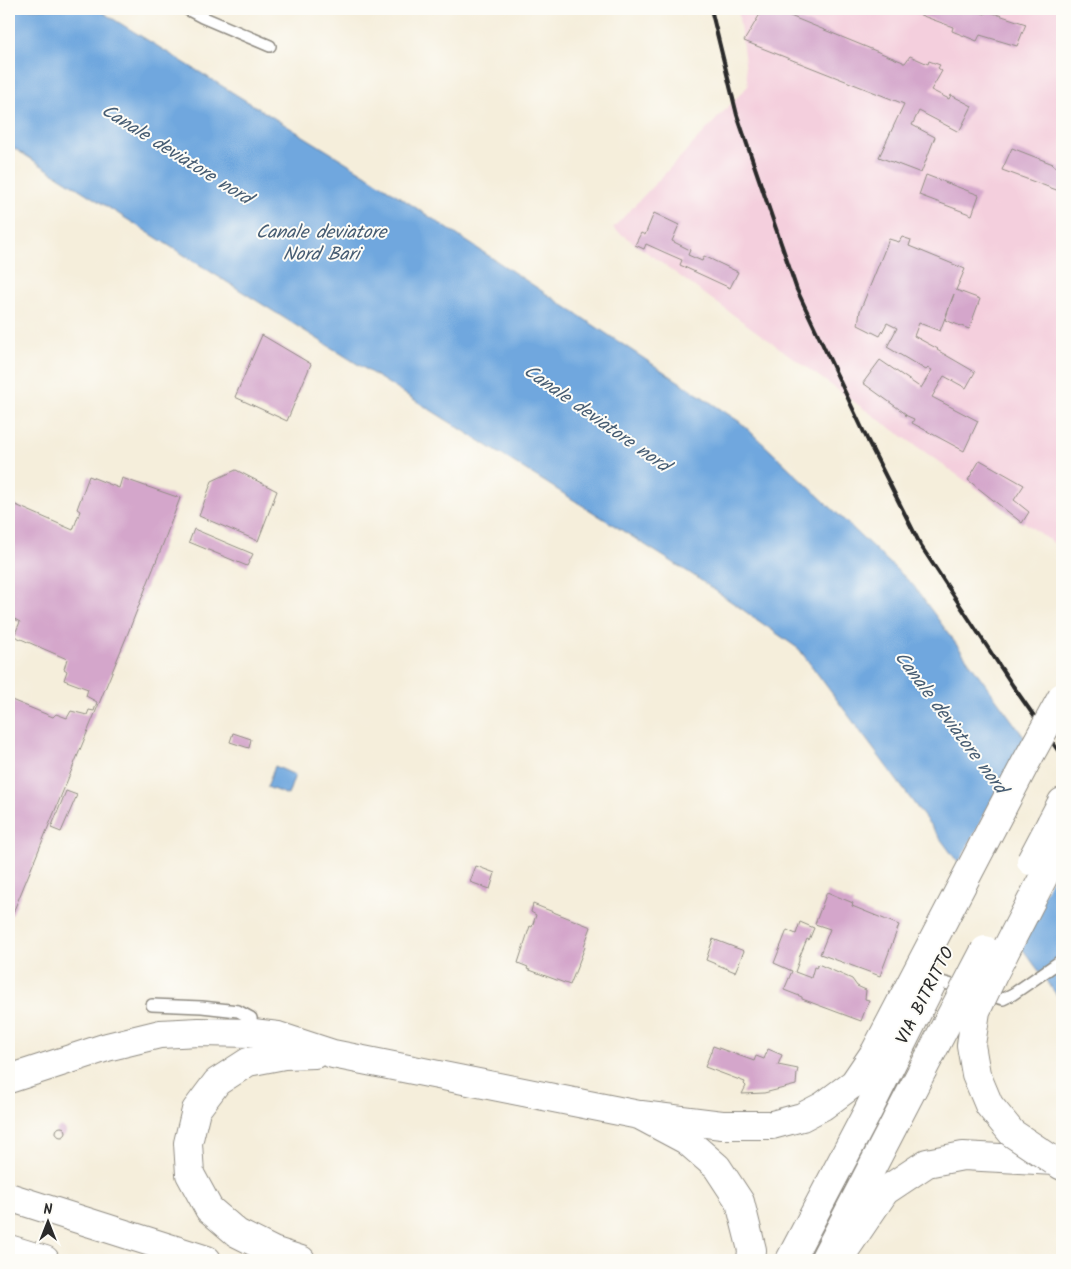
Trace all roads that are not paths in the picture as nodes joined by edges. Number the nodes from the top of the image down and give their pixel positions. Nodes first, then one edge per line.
1 (187, 9) edge
2 (270, 46) dead end
3 (1062, 697) edge
4 (1062, 733) edge
5 (1062, 802) edge
6 (1062, 841) edge
7 (1062, 960) edge
8 (909, 973) dead end
9 (152, 1005) dead end
10 (253, 1033) junction
11 (333, 1054) junction
12 (9, 1079) edge
13 (640, 1115) junction
14 (1058, 1163) edge
15 (9, 1196) edge
16 (9, 1249) edge
17 (45, 1260) edge
18 (207, 1260) edge
19 (302, 1260) edge
20 (751, 1260) edge
21 (790, 1260) edge
22 (824, 1260) edge
23 (838, 1260) edge

1 - 2 lane
3 - 13 main road, bridge
4 - 21 main road, VIA BITRITTO, bridge
5 - 22 main road, VIA BITRITTO, bridge
6 - 14 main road, bridge
7 - 8 lane, bridge
9 - 10 lane
10 - 11 main road
10 - 12 main road
11 - 13 main road
11 - 19 main road
13 - 20 main road
14 - 23 main road
15 - 18 main road
16 - 17 main road

